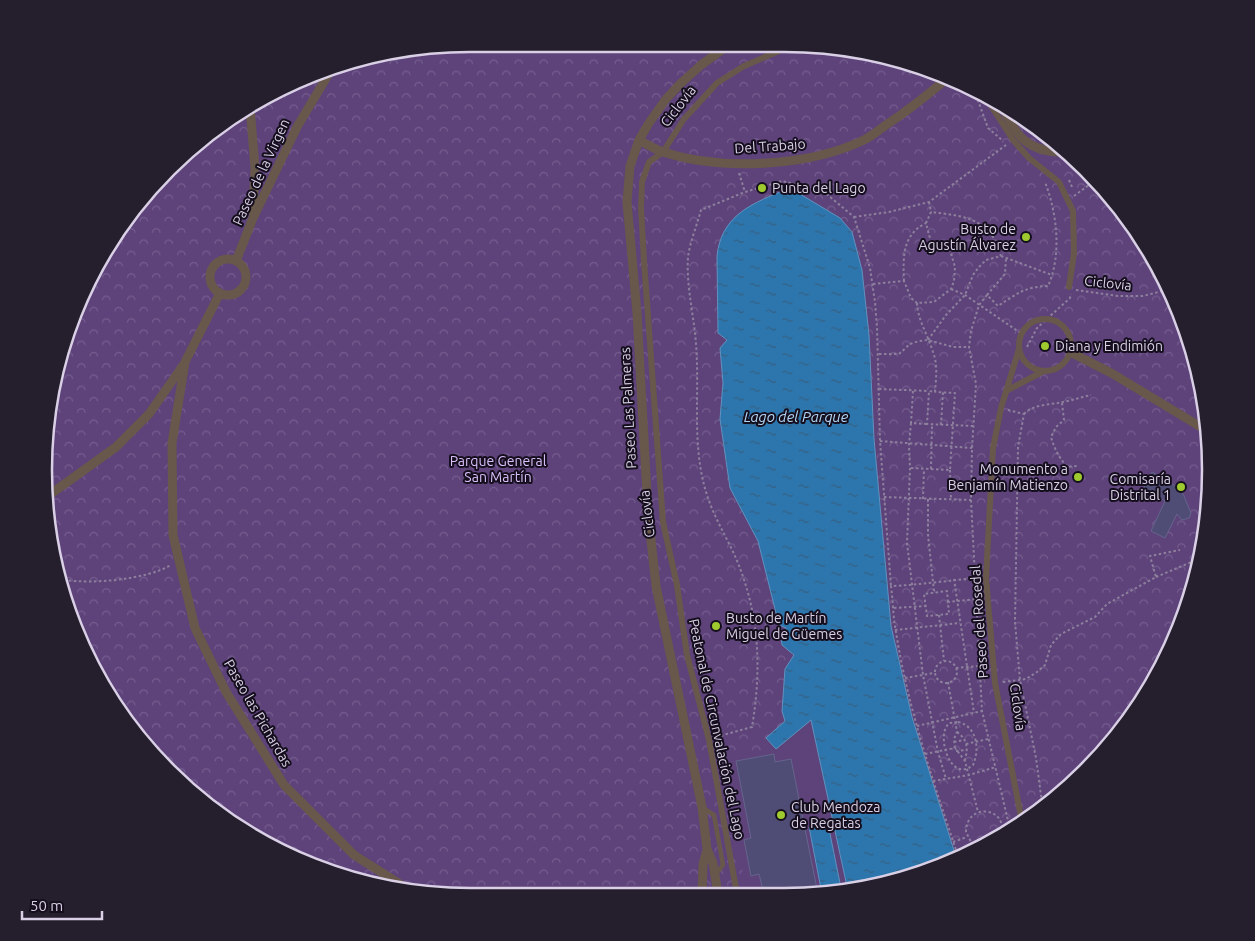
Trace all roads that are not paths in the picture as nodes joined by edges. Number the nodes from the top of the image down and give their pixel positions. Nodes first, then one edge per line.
1 (719, 52) edge
2 (776, 52) edge
3 (326, 79) edge
4 (941, 83) edge
5 (993, 108) edge
6 (251, 115) edge
7 (1007, 117) edge
8 (639, 140) junction
9 (663, 152) junction
10 (1055, 152) edge
11 (252, 218) junction
12 (236, 261) junction
13 (1069, 287) dead end
14 (220, 293) junction
15 (1019, 349) junction
16 (1070, 352) junction
17 (185, 362) junction
18 (1044, 371) junction
19 (1006, 391) junction
20 (1200, 427) edge
21 (53, 492) edge
22 (702, 807) junction
23 (1021, 815) edge
24 (707, 850) junction
25 (715, 875) junction
26 (395, 881) edge
27 (702, 888) edge
28 (717, 888) edge
29 (736, 888) edge

1 - 8 street, Paseo Las Palmeras
2 - 9 street, Peatonal de Circunvalación del Lago
3 - 11 street, Paseo de la Virgen
4 - 9 street, Del Trabajo
5 - 13 street
6 - 11 street
7 - 10 street
8 - 9 street, Del Trabajo
8 - 22 street, Paseo Las Palmeras
9 - 29 street, Peatonal de Circunvalación del Lago
11 - 12 street, Paseo de la Virgen
12 - 14 street
12 - 14 street
14 - 17 street, Paseo las Pichardas
15 - 16 street, Paseo del Rosedal
15 - 18 street
15 - 19 street, Paseo del Rosedal
16 - 18 street
16 - 20 street
17 - 21 street
17 - 26 street, Paseo las Pichardas
18 - 19 street
19 - 23 street, Paseo del Rosedal
22 - 24 street, Paseo Las Palmeras
22 - 25 lane
24 - 25 street
24 - 27 street
25 - 28 street

